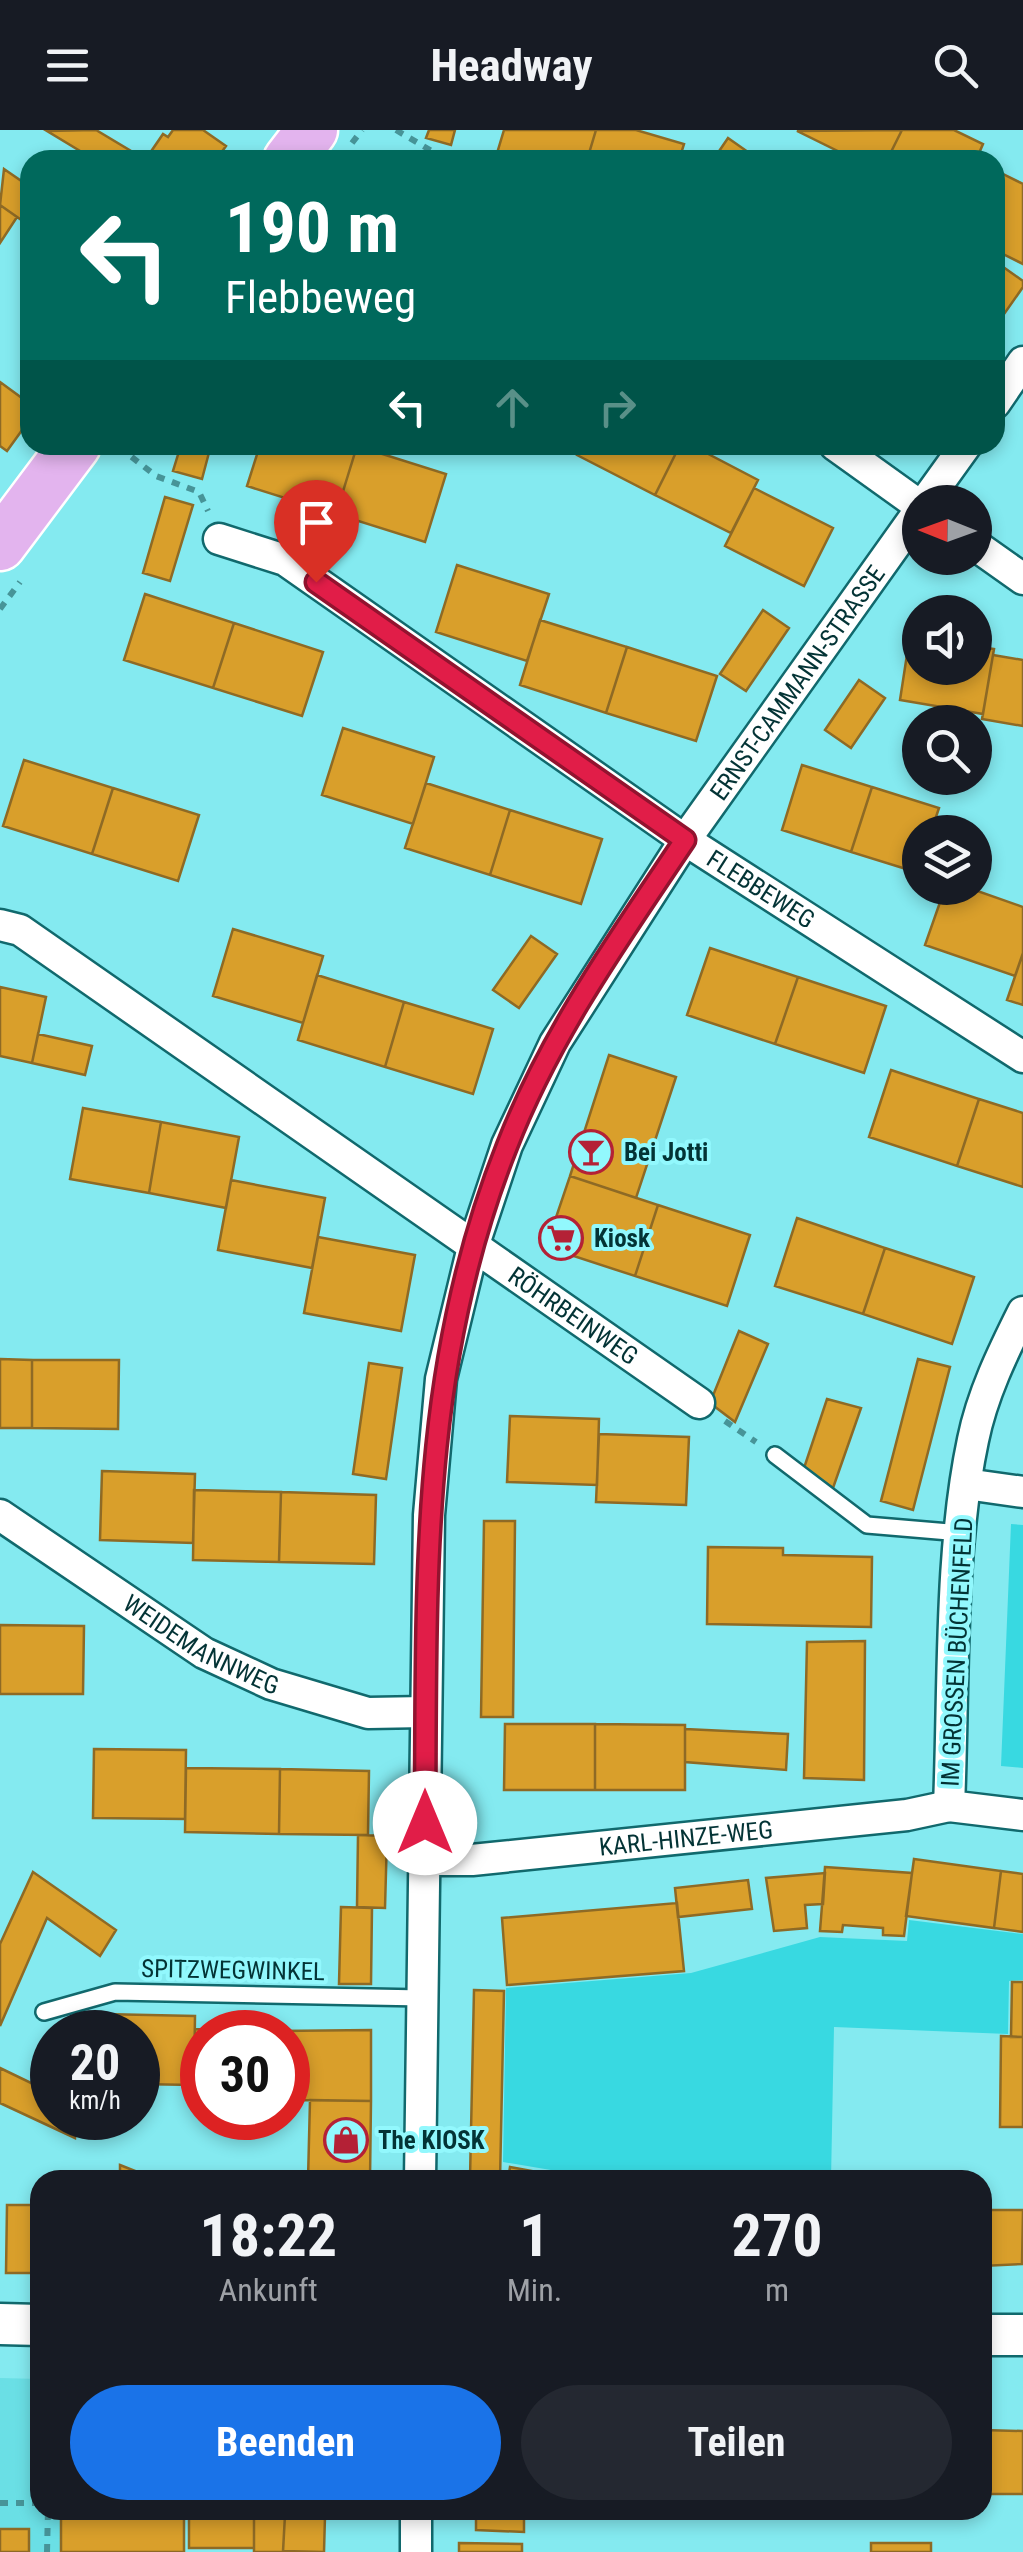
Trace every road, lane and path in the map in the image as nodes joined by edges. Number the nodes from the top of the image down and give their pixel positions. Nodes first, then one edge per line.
1 (312, 130) edge
2 (396, 130) edge
3 (297, 150) edge
4 (430, 150) edge
5 (1023, 362) edge
6 (1005, 388) edge
7 (89, 455) edge
8 (115, 455) edge
9 (849, 455) edge
10 (959, 455) edge
11 (937, 485) edge
12 (902, 492) edge
13 (902, 534) edge
14 (220, 539) joint
15 (0, 546) edge
16 (992, 557) edge
17 (1023, 579) edge
18 (685, 840) junction
19 (0, 924) edge
20 (1023, 1058) edge
21 (473, 1247) junction
22 (1023, 1312) edge
23 (699, 1403) joint
24 (775, 1456) joint
25 (966, 1484) junction
26 (1023, 1492) edge
27 (0, 1515) edge
28 (961, 1533) junction
29 (425, 1712) junction
30 (949, 1806) junction
31 (1023, 1815) edge
32 (425, 1860) junction
33 (423, 1998) junction
34 (51, 2010) edge
35 (420, 2170) edge
36 (0, 2324) edge
37 (30, 2324) edge
38 (992, 2335) edge
39 (1023, 2335) edge
40 (0, 2503) edge
41 (30, 2504) edge
42 (48, 2520) edge
43 (416, 2520) edge
44 (47, 2552) edge
45 (416, 2552) edge

1 - 3 main road
2 - 4 path
5 - 6 street
7 - 15 main road
8 - 14 path
9 - 12 street
10 - 11 street, ERNST-CAMMANN-STRASSE
13 - 18 street, ERNST-CAMMANN-STRASSE
14 - 18 street, FLEBBEWEG
16 - 17 street
18 - 20 street, FLEBBEWEG
18 - 21 street, ERNST-CAMMANN-STRASSE
19 - 21 street, RÖHRBEINWEG
21 - 23 street, RÖHRBEINWEG
21 - 29 street, ERNST-CAMMANN-STRASSE
22 - 25 street, IM GROSSEN BÜCHENFELD
23 - 24 path
24 - 28 lane
25 - 26 street, IM GROSSEN BÜCHENFELD
25 - 28 street, IM GROSSEN BÜCHENFELD
27 - 29 street, WEIDEMANNWEG
28 - 30 street, IM GROSSEN BÜCHENFELD
29 - 32 street, ERNST-CAMMANN-STRASSE
30 - 31 street, IM GROSSEN BÜCHENFELD
30 - 32 street, KARL-HINZE-WEG
32 - 33 street, ERNST-CAMMANN-STRASSE
33 - 34 lane, SPITZWEGWINKEL
33 - 35 street, ERNST-CAMMANN-STRASSE
36 - 37 street
38 - 39 street
40 - 41 path
42 - 44 path
43 - 45 street

